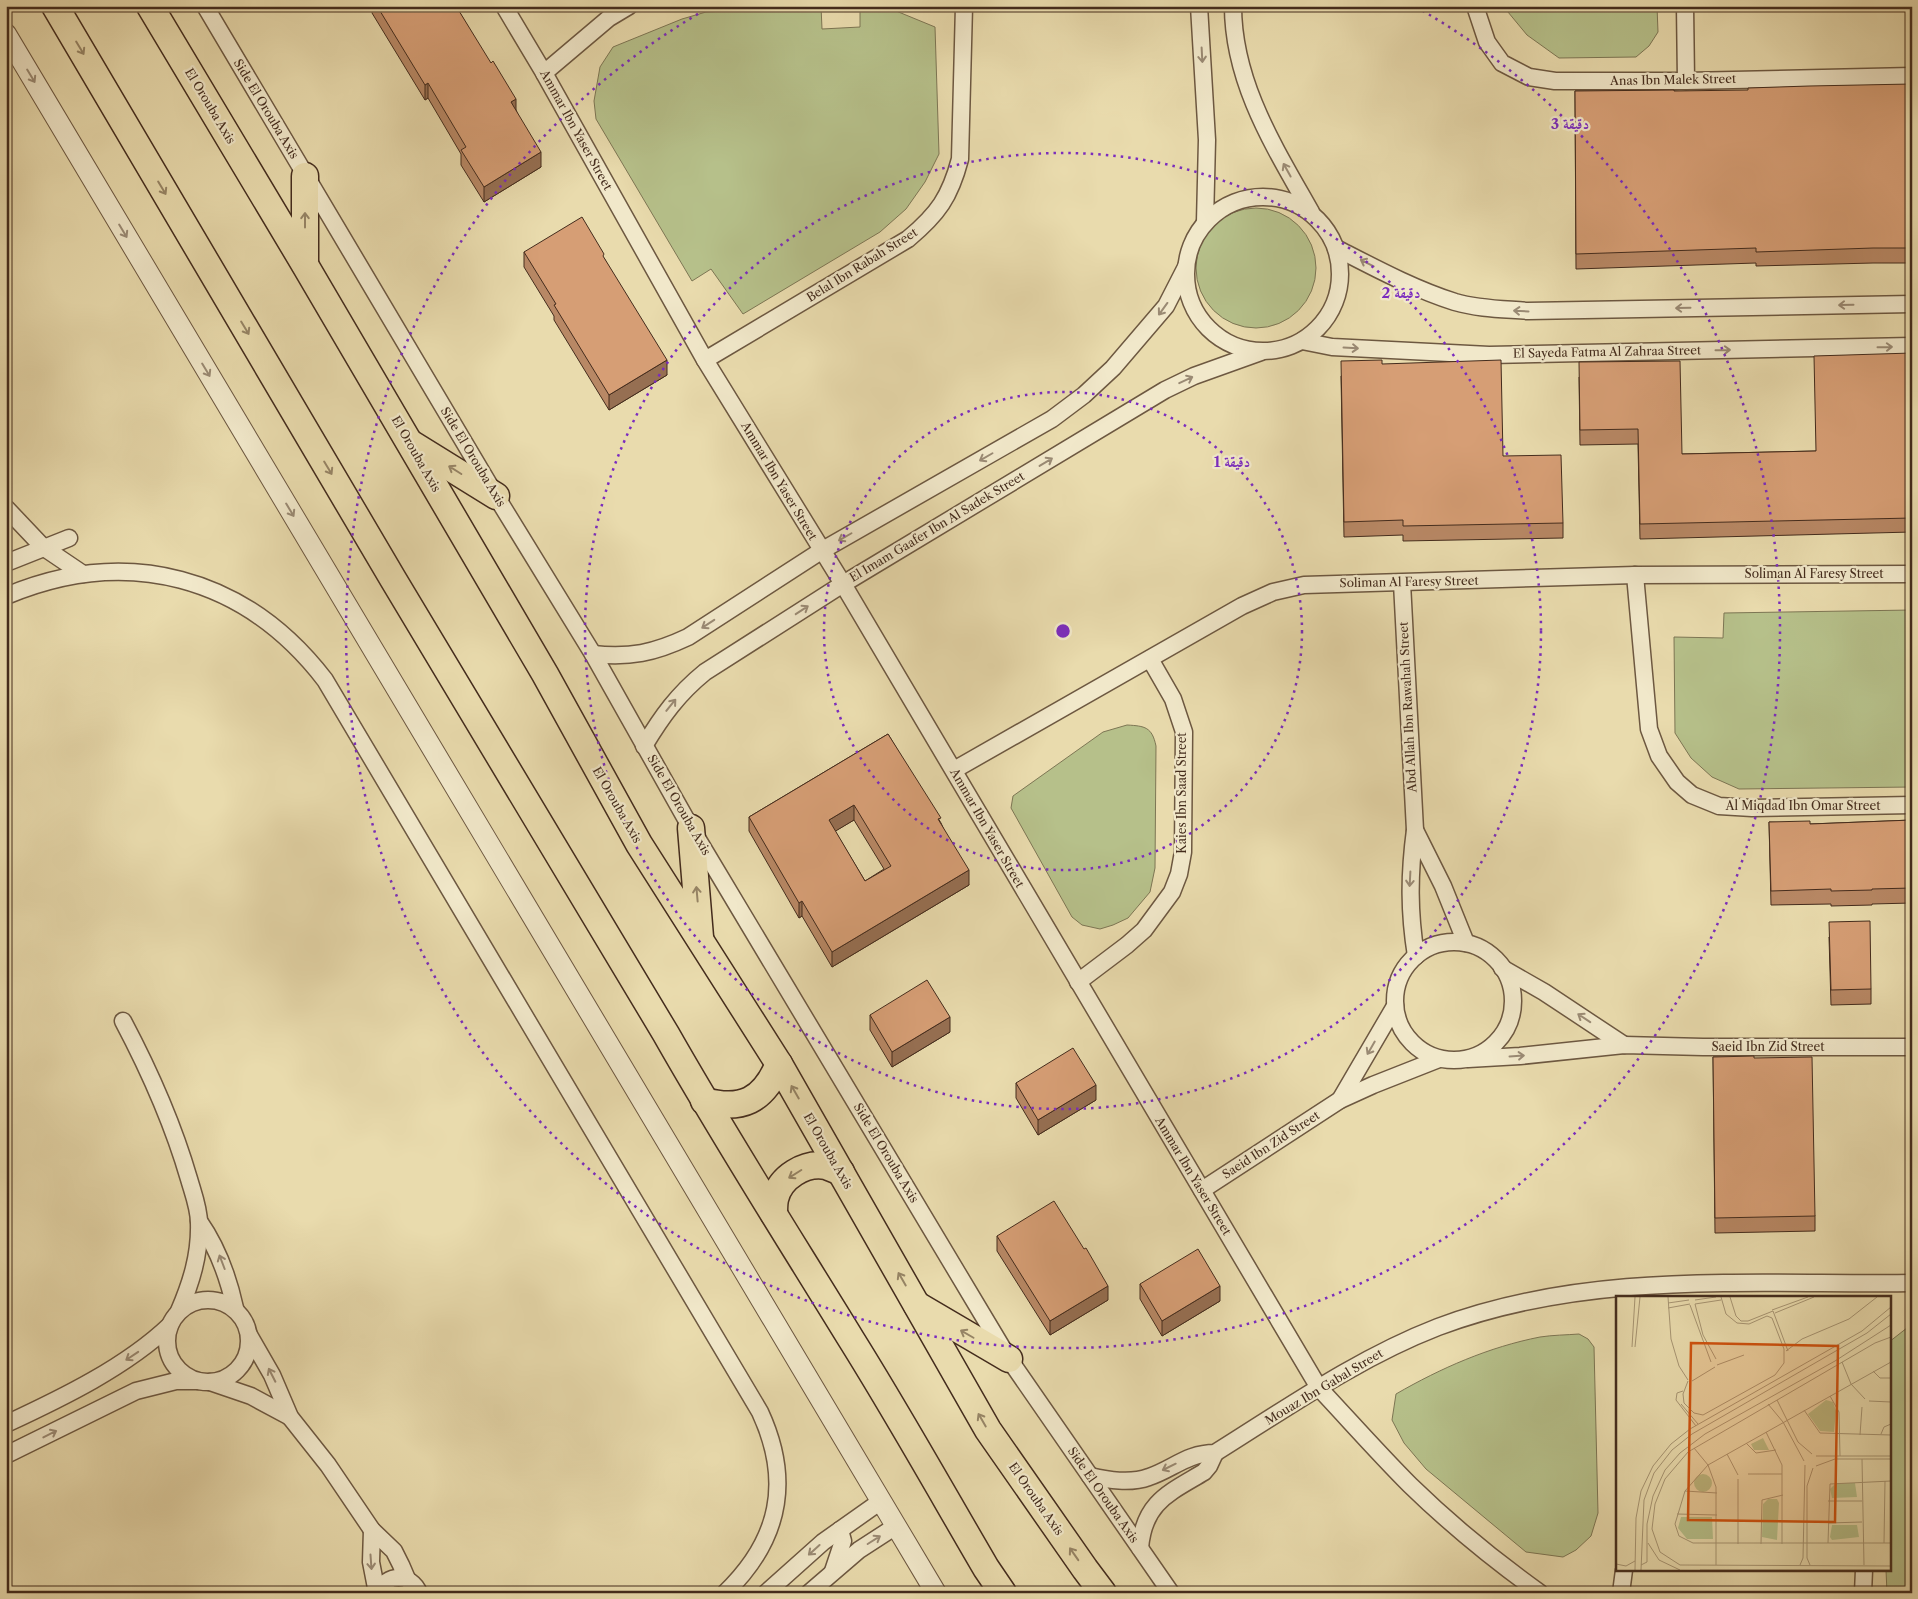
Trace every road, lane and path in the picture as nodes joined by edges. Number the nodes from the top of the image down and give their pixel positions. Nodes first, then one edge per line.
1 (55, 6) edge
2 (150, 6) edge
3 (205, 6) edge
4 (504, 6) edge
5 (629, 6) edge
6 (964, 6) edge
7 (1199, 6) edge
8 (1233, 6) edge
9 (1475, 6) edge
10 (1685, 6) edge
11 (6, 34) edge
12 (544, 73) junction
13 (1912, 76) edge
14 (1686, 80) junction
15 (305, 176) junction
16 (1311, 212) junction
17 (1205, 222) junction
18 (1336, 248) junction
19 (305, 265) junction
20 (1186, 266) junction
21 (1912, 304) edge
22 (1302, 341) junction
23 (1912, 346) edge
24 (1261, 352) junction
25 (705, 360) junction
26 (409, 442) junction
27 (496, 496) junction
28 (6, 508) edge
29 (69, 538) dead end
30 (43, 547) junction
31 (821, 550) junction
32 (6, 564) edge
33 (83, 574) junction
34 (1912, 574) edge
35 (1635, 575) junction
36 (1402, 583) junction
37 (843, 584) junction
38 (6, 596) edge
39 (592, 654) junction
40 (1150, 659) junction
41 (644, 746) junction
42 (954, 770) junction
43 (1912, 805) edge
44 (691, 828) junction
45 (1415, 830) junction
46 (701, 943) junction
47 (1466, 944) junction
48 (1416, 956) junction
49 (1502, 968) junction
50 (1078, 982) junction
51 (1395, 1006) junction
52 (122, 1021) dead end
53 (1624, 1045) junction
54 (1912, 1047) edge
55 (1440, 1059) junction
56 (1468, 1059) junction
57 (779, 1064) junction
58 (1340, 1100) junction
59 (704, 1101) junction
60 (841, 1172) junction
61 (1202, 1190) junction
62 (774, 1214) junction
63 (199, 1220) junction
64 (1912, 1283) edge
65 (1858, 1291) edge
66 (1627, 1292) edge
67 (917, 1305) junction
68 (234, 1308) junction
69 (179, 1311) junction
70 (170, 1325) junction
71 (249, 1335) junction
72 (1009, 1359) junction
73 (203, 1381) junction
74 (1319, 1388) junction
75 (290, 1417) junction
76 (6, 1424) edge
77 (1215, 1453) junction
78 (6, 1456) edge
79 (1090, 1476) junction
80 (881, 1501) junction
81 (896, 1526) junction
82 (372, 1530) junction
83 (840, 1530) junction
84 (1140, 1548) junction
85 (1624, 1572) edge
86 (1864, 1572) edge
87 (832, 1573) junction
88 (407, 1579) junction
89 (377, 1593) edge
90 (419, 1593) edge
91 (725, 1593) edge
92 (766, 1593) edge
93 (809, 1593) edge
94 (936, 1593) edge
95 (1003, 1593) edge
96 (1103, 1593) edge
97 (1171, 1593) edge
98 (1540, 1593) edge
99 (1621, 1593) edge
100 (1863, 1593) edge

1 -> 59 main road
2 - 19 main road, El Orouba Axis
3 - 15 street, Side El Orouba Axis
4 - 12 street, Ammar Ibn Yaser Street
5 - 12 street
6 - 25 street, Belal Ibn Rabah Street
7 -> 17 street
16 -> 8 street
9 - 14 street, Anas Ibn Malek Street
10 - 14 street
11 -> 80 street
12 - 25 street, Ammar Ibn Yaser Street
13 - 14 street, Anas Ibn Malek Street
19 -> 15 main road
15 - 27 street, Side El Orouba Axis
16 - 17 street
16 - 18 street
17 - 20 street
21 -> 18 street
18 - 22 street
19 - 26 main road, El Orouba Axis
20 - 24 street
20 -> 31 street
22 -> 23 street, El Sayeda Fatma Al Zahraa Street
22 - 24 street
37 -> 24 street, El Imam Gaafer Ibn Al Sadek Street
25 - 31 street, Ammar Ibn Yaser Street
27 -> 26 main road
26 - 46 main road, El Orouba Axis
27 - 39 street, Side El Orouba Axis
28 - 30 street
29 - 30 street
30 - 32 street
30 - 33 street
31 - 37 street, Ammar Ibn Yaser Street
31 -> 39 street
33 - 38 street
33 - 91 street
34 - 35 street, Soliman Al Faresy Street
35 - 36 street, Soliman Al Faresy Street
35 - 43 street, Al Miqdad Ibn Omar Street
36 - 40 street, Soliman Al Faresy Street
36 - 45 street, Abd Allah Ibn Rawahah Street
41 -> 37 street, El Imam Gaafer Ibn Al Sadek Street
37 - 42 street, Ammar Ibn Yaser Street
39 - 41 street, Side El Orouba Axis
40 - 42 street, Soliman Al Faresy Street
40 - 50 street, Kaies Ibn Saad Street
41 - 44 street, Side El Orouba Axis
42 - 50 street, Ammar Ibn Yaser Street
46 -> 44 main road
44 - 72 street, Side El Orouba Axis
45 - 47 street, Abd Allah Ibn Rawahah Street
45 -> 48 street, Abd Allah Ibn Rawahah Street
46 - 57 main road, El Orouba Axis
47 - 48 street
47 - 49 street
48 - 51 street
53 -> 49 street
49 - 56 street
50 - 61 street, Ammar Ibn Yaser Street
51 - 55 street
51 -> 58 street, Saeid Ibn Zid Street
52 - 63 street
53 - 54 street, Saeid Ibn Zid Street
56 -> 53 street, Saeid Ibn Zid Street
55 - 56 street
55 - 58 street, Saeid Ibn Zid Street
57 - 59 main road
60 -> 57 main road, El Orouba Axis
58 - 61 street, Saeid Ibn Zid Street
59 - 62 main road
60 -> 62 main road
67 -> 60 main road, El Orouba Axis
61 - 74 street, Ammar Ibn Yaser Street
62 - 95 main road
68 -> 63 street
63 - 69 street
64 - 65 street, Mouaz Ibn Gabal Street
65 - 66 street, Mouaz Ibn Gabal Street
66 - 74 street, Mouaz Ibn Gabal Street
72 -> 67 main road
96 -> 67 main road, El Orouba Axis
68 - 69 street
68 - 71 street
69 - 70 street
70 - 73 street
70 -> 76 street
71 - 73 street
75 -> 71 street
72 - 79 street, Side El Orouba Axis
73 - 75 street
78 -> 73 street
74 - 77 street, Mouaz Ibn Gabal Street
74 - 98 street, Ammar Ibn Yaser Street
75 - 82 street
77 -> 79 street, Mouaz Ibn Gabal Street
77 - 84 street, Mouaz Ibn Gabal Street
79 - 84 street, Side El Orouba Axis
80 - 81 street
80 - 83 street
87 -> 81 street
81 - 94 street
82 - 88 street
82 -> 89 street
83 - 87 street
83 -> 92 street
84 - 97 street, Side El Orouba Axis
85 - 99 street
86 - 100 street
87 - 93 street
88 - 89 street
88 - 90 street

